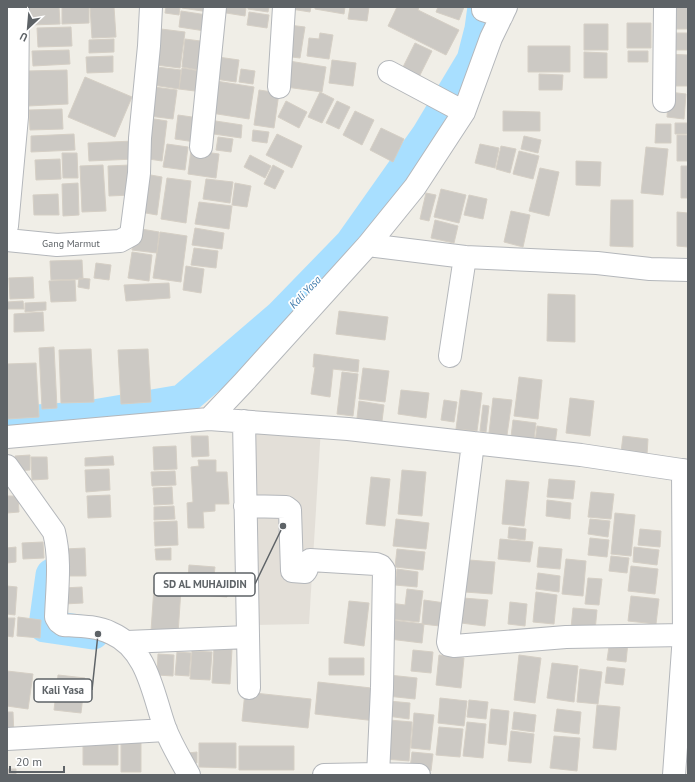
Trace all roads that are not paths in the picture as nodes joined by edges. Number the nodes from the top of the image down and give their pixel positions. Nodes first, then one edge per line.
1 (18, 7) edge
2 (151, 7) edge
3 (215, 7) edge
4 (284, 7) edge
5 (665, 7) edge
6 (495, 11) edge
7 (389, 72) dead end
8 (279, 87) dead end
9 (664, 101) dead end
10 (453, 105) junction
11 (201, 147) dead end
12 (7, 226) edge
13 (7, 240) edge
14 (368, 245) junction
15 (465, 257) junction
16 (688, 270) edge
17 (450, 356) dead end
18 (209, 419) junction
19 (244, 421) junction
20 (7, 437) edge
21 (473, 443) junction
22 (7, 466) edge
23 (686, 470) edge
24 (245, 506) junction
25 (684, 635) junction
26 (248, 637) junction
27 (127, 642) junction
28 (249, 688) dead end
29 (158, 730) junction
30 (7, 739) edge
31 (378, 774) edge
32 (189, 775) edge
33 (324, 775) edge
34 (419, 775) edge
35 (674, 775) edge

1 - 12 street
2 - 13 street, Gang Marmut
3 - 11 street
4 - 8 street
5 - 9 street
6 - 10 street
7 - 10 street
10 - 14 street
14 - 15 street
14 - 18 street
15 - 16 street
15 - 17 street
18 - 19 street
18 - 20 street
19 - 21 street
19 - 24 street
21 - 23 street
21 - 25 street
22 - 27 street
23 - 25 street
24 - 26 street
24 - 31 street
25 - 35 street
26 - 27 street
26 - 28 street
27 - 29 street
29 - 30 street
29 - 32 street
31 - 33 street
31 - 34 street

